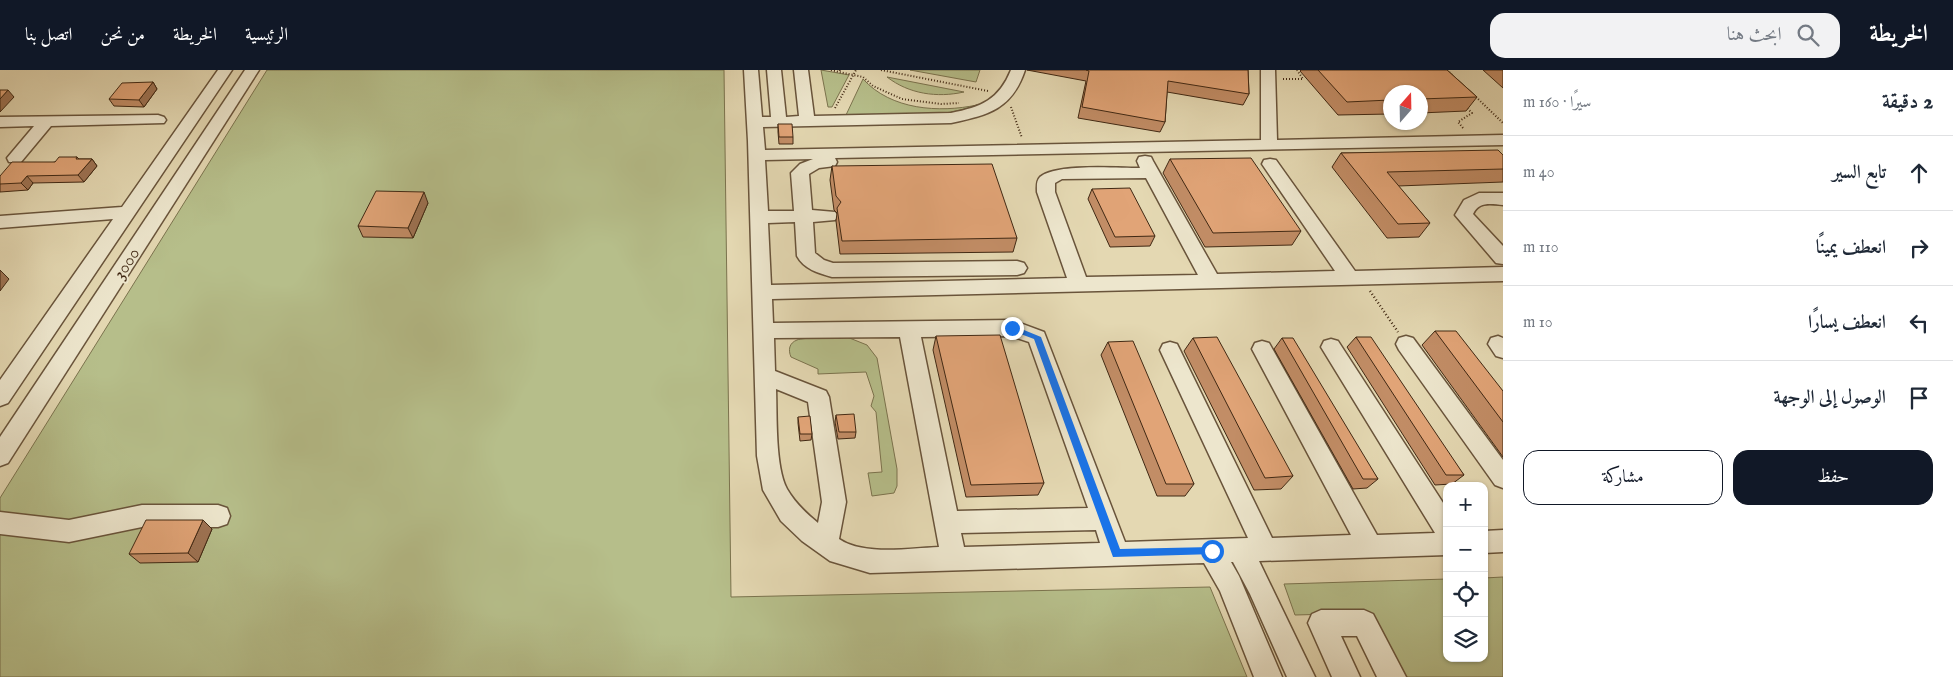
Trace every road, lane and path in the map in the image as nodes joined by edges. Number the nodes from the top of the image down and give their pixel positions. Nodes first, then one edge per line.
1 (225, 70) edge
2 (252, 70) edge
3 (751, 70) edge
4 (774, 70) edge
5 (801, 70) edge
6 (831, 70) edge
7 (856, 70) edge
8 (881, 70) edge
9 (1018, 70) edge
10 (1297, 70) edge
11 (1447, 70) edge
12 (840, 71) edge
13 (1268, 74) edge
14 (854, 75) junction
15 (1454, 77) edge
16 (1006, 94) junction
17 (984, 95) dead end
18 (1475, 96) edge
19 (961, 102) dead end
20 (1465, 107) edge
21 (158, 120) dead end
22 (829, 120) junction
23 (48, 121) junction
24 (808, 121) junction
25 (0, 122) edge
26 (755, 122) junction
27 (779, 122) junction
28 (1503, 122) edge
29 (1503, 140) edge
30 (1475, 141) junction
31 (1269, 145) junction
32 (1138, 147) junction
33 (1026, 150) junction
34 (757, 155) junction
35 (15, 158) dead end
36 (987, 161) dead end
37 (1270, 164) dead end
38 (1152, 173) junction
39 (1503, 198) edge
40 (127, 212) junction
41 (803, 216) junction
42 (830, 216) dead end
43 (759, 217) junction
44 (0, 222) edge
45 (1503, 258) edge
46 (1017, 268) dead end
47 (1503, 274) edge
48 (1355, 278) junction
49 (1211, 281) junction
50 (1079, 284) junction
51 (762, 292) junction
52 (909, 329) junction
53 (763, 331) junction
54 (1406, 344) joint
55 (1332, 347) dead end
56 (1262, 349) dead end
57 (1170, 350) dead end
58 (765, 376) junction
59 (0, 397) edge
60 (0, 456) edge
61 (1503, 478) edge
62 (218, 516) dead end
63 (1104, 519) junction
64 (947, 522) junction
65 (0, 524) edge
66 (1444, 527) edge
67 (1503, 541) edge
68 (1488, 542) edge
69 (826, 544) junction
70 (1443, 544) edge
71 (1370, 546) junction
72 (1252, 550) junction
73 (1212, 551) junction
74 (1117, 554) junction
75 (954, 559) junction
76 (1268, 677) edge
77 (1301, 677) edge
78 (1346, 677) edge
79 (1392, 677) edge

1 - 40 street
2 - 60 street, 3000
3 - 26 street
4 - 27 street
5 - 24 street
6 - 12 path
7 - 14 path
8 - 17 path
9 - 16 street
10 - 13 path
11 - 15 path
12 - 14 path
13 - 31 street
14 - 19 path
14 - 22 path
16 - 22 street
16 - 33 path
18 - 28 path
20 - 30 path
21 - 23 street
22 - 24 street
23 - 25 street
23 - 35 street
24 - 27 street
26 - 27 street
26 - 34 street
29 - 30 street
30 - 31 street
31 - 32 street
32 - 33 street
32 - 38 street
33 - 34 street
34 - 43 street
36 - 41 street
37 - 48 street
38 - 49 street
38 - 50 street
39 - 45 street
40 - 44 street
40 - 59 street
41 - 42 street
41 - 43 street
41 - 46 street
43 - 51 street
47 - 48 street
48 - 49 street
48 - 54 path
49 - 50 street
50 - 51 street
51 - 53 street
52 - 53 street
52 - 63 street
52 - 64 street
53 - 58 street
54 - 61 street
55 - 66 street
56 - 71 street
57 - 72 street
58 - 69 street
58 - 69 street
62 - 65 street
63 - 64 street
63 - 74 street
64 - 75 street
67 - 68 street
69 - 75 street
70 - 71 street
71 - 72 street
72 - 73 street
72 - 77 street
73 - 74 street
73 - 76 street
74 - 75 street
78 - 79 street

